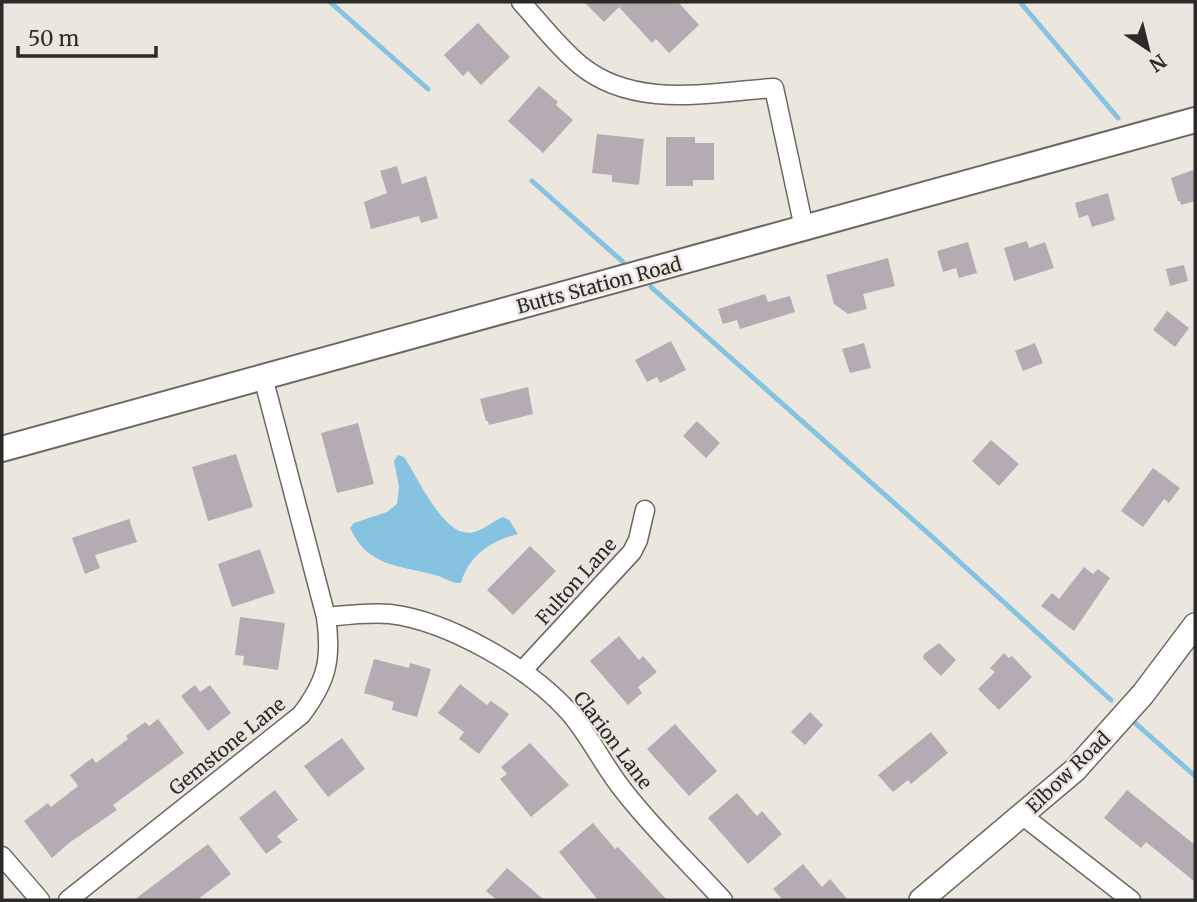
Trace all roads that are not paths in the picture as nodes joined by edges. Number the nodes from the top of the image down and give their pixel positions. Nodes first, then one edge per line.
1 (520, 2) edge
2 (1195, 120) edge
3 (804, 228) junction
4 (263, 377) junction
5 (2, 449) edge
6 (645, 510) dead end
7 (326, 617) junction
8 (1195, 625) edge
9 (522, 671) junction
10 (1023, 816) junction
11 (2, 856) edge
12 (40, 900) edge
13 (68, 900) edge
14 (723, 900) edge
15 (921, 900) edge
16 (1131, 900) edge

1 - 3 street
2 - 3 main road, Butts Station Road
3 - 4 main road, Butts Station Road
4 - 5 main road, Butts Station Road
4 - 7 street, Gemstone Lane
6 - 9 street, Fulton Lane
7 - 9 street, Clarion Lane
7 - 13 street, Gemstone Lane
8 - 10 street, Elbow Road
9 - 14 street, Clarion Lane
10 - 15 street, Elbow Road
10 - 16 street
11 - 12 street

